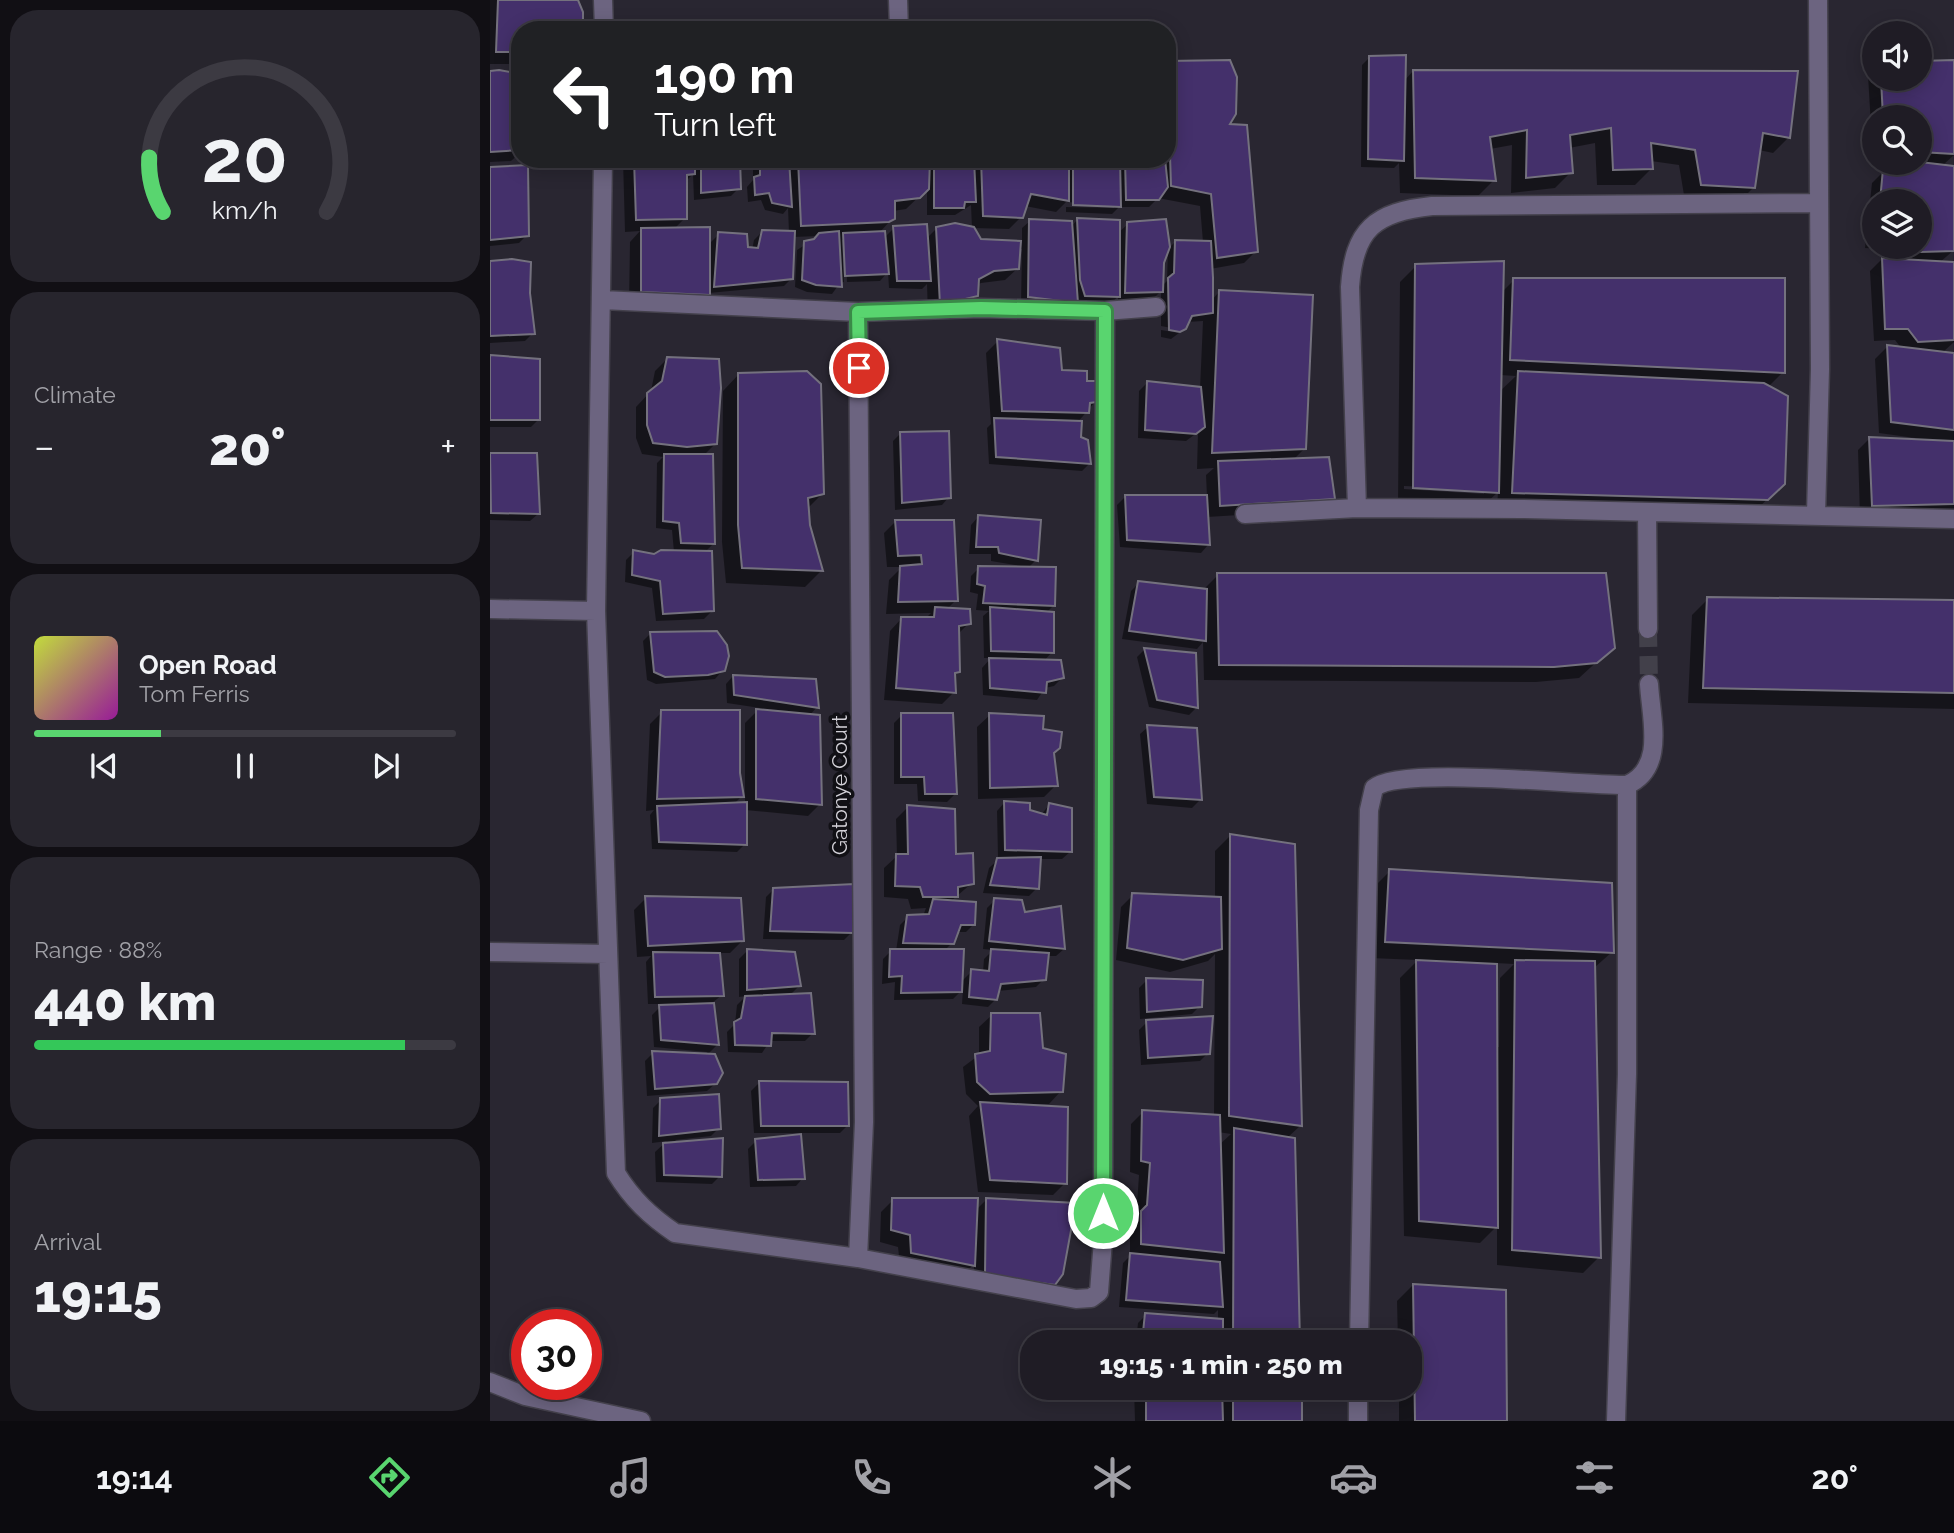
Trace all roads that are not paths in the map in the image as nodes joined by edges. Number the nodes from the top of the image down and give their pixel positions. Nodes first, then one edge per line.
1 (603, 0) edge
2 (898, 0) edge
3 (1818, 0) edge
4 (604, 21) edge
5 (899, 21) edge
6 (603, 168) edge
7 (1819, 202) junction
8 (602, 300) junction
9 (1156, 307) dead end
10 (1105, 311) junction
11 (858, 312) junction
12 (1357, 508) junction
13 (1647, 513) junction
14 (1245, 514) dead end
15 (1816, 514) junction
16 (1954, 519) edge
17 (490, 609) edge
18 (596, 611) junction
19 (1648, 629) tunnel mouth
20 (1649, 684) tunnel mouth
21 (1627, 785) junction
22 (490, 952) edge
23 (608, 954) junction
24 (858, 1258) junction
25 (1359, 1330) edge
26 (490, 1382) edge
27 (1358, 1400) edge
28 (640, 1421) edge
29 (1358, 1421) edge
30 (1616, 1421) edge

1 - 4 street
2 - 5 street
3 - 7 street
6 - 8 street
7 - 12 street
7 - 15 street
8 - 11 street
8 - 18 street
9 - 10 street
10 - 11 street
10 - 24 street
11 - 24 street, Gatonye Court
12 - 13 street
12 - 14 street
13 - 15 street
13 - 19 street
15 - 16 street
17 - 18 street
18 - 23 street
20 - 21 street
21 - 25 street
21 - 30 street
22 - 23 street
23 - 24 street
26 - 28 street
27 - 29 street

